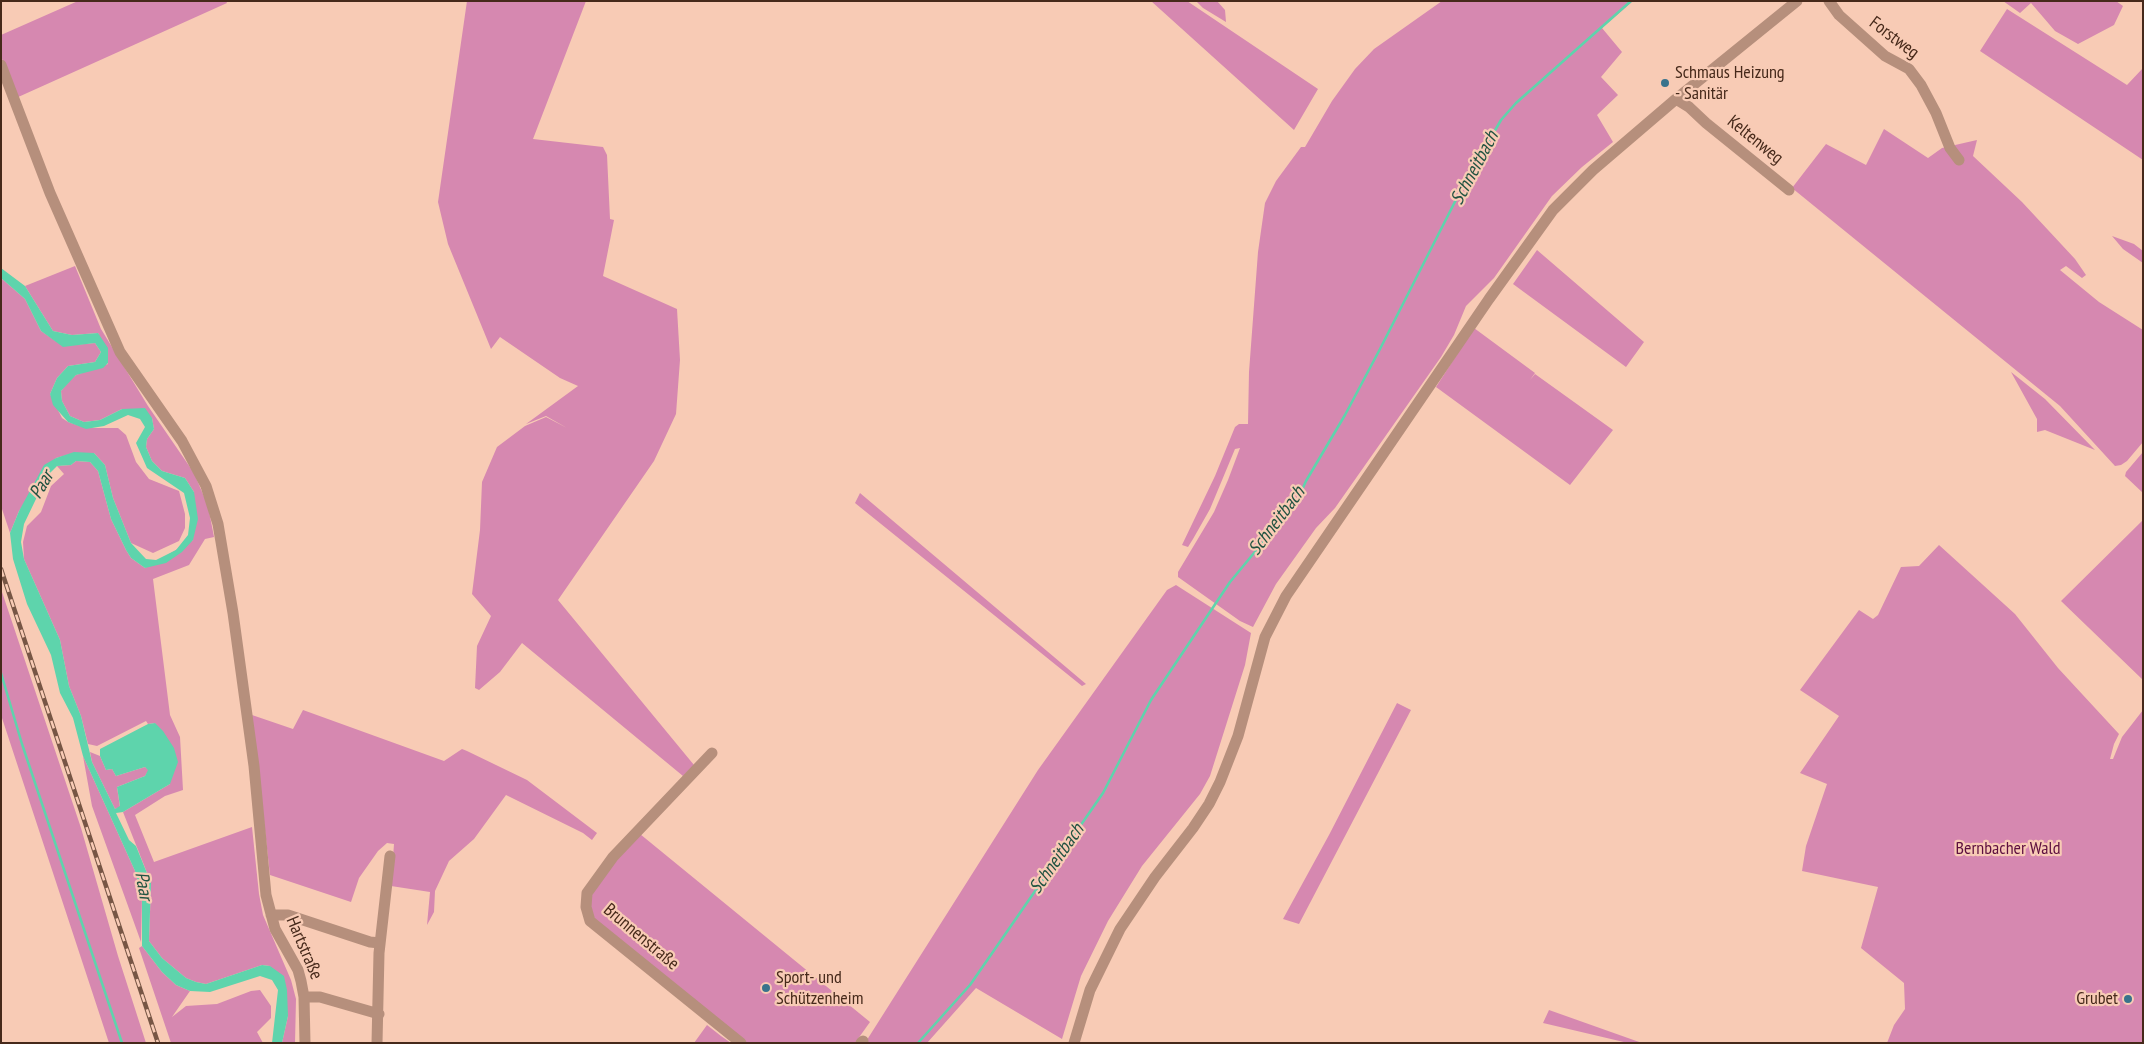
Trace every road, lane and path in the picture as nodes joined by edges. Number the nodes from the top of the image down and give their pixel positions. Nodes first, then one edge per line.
1 (1797, 1) edge
2 (1829, 1) edge
3 (1, 65) edge
4 (1676, 98) junction
5 (1959, 160) dead end
6 (1789, 190) dead end
7 (712, 752) dead end
8 (390, 856) dead end
9 (271, 915) junction
10 (380, 943) junction
11 (304, 997) junction
12 (379, 1014) junction
13 (305, 1043) edge
14 (377, 1043) edge
15 (741, 1043) edge
16 (1074, 1043) edge

1 - 4 street
2 - 5 street, Forstweg
3 - 9 street, Hartstraße
4 - 6 street, Keltenweg
4 - 16 street
7 - 15 street, Brunnenstraße
8 - 10 street
9 - 10 street
9 - 11 street, Hartstraße
10 - 12 street
11 - 12 street
11 - 13 street, Hartstraße
12 - 14 street

